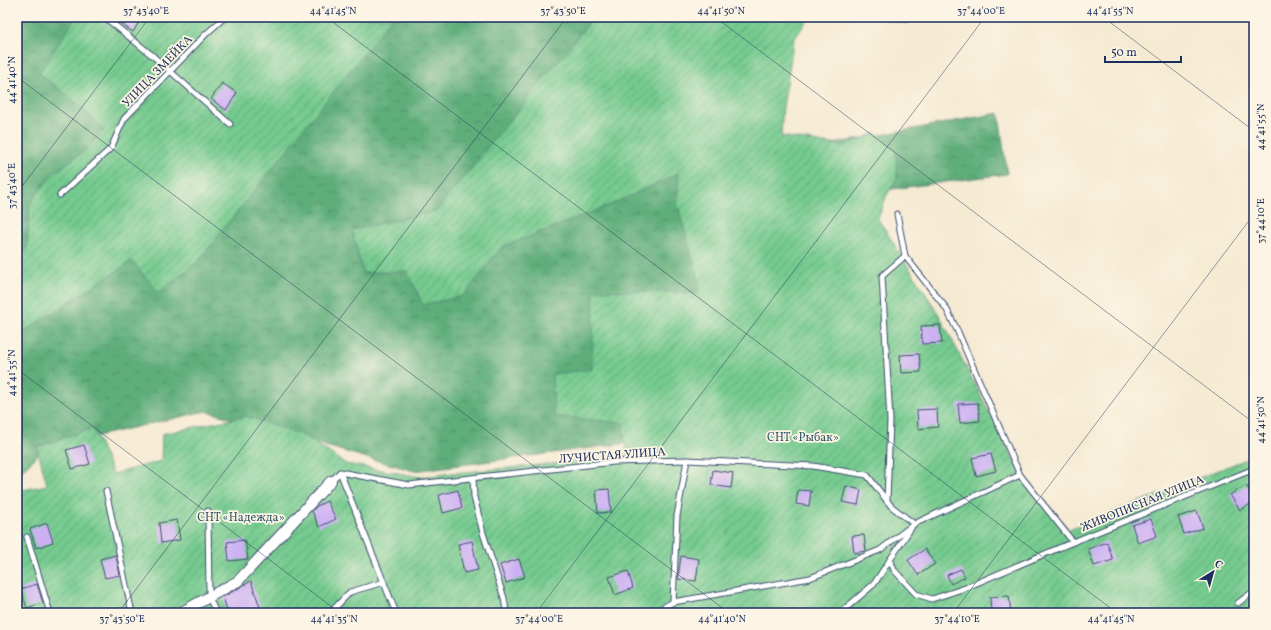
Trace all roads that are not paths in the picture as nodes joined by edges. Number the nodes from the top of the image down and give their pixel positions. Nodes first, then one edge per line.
1 (224, 17) edge
2 (107, 19) dead end
3 (170, 71) junction
4 (230, 124) dead end
5 (60, 195) dead end
6 (897, 214) dead end
7 (905, 256) junction
8 (687, 460) junction
9 (1254, 468) edge
10 (340, 472) junction
11 (1020, 475) junction
12 (473, 478) junction
13 (330, 481) joint
14 (106, 491) dead end
15 (887, 501) junction
16 (208, 511) dead end
17 (914, 524) junction
18 (27, 537) dead end
19 (1073, 542) junction
20 (890, 559) junction
21 (384, 582) junction
22 (1254, 590) edge
23 (210, 597) junction
24 (672, 602) junction
25 (1238, 603) dead end
26 (50, 613) edge
27 (132, 613) edge
28 (180, 613) edge
29 (216, 613) edge
30 (330, 613) edge
31 (396, 613) edge
32 (505, 613) edge
33 (653, 613) edge
34 (840, 613) edge

1 - 3 lane, УЛИЦА ЗМЕЙКА
2 - 3 lane
3 - 4 lane
3 - 5 lane, УЛИЦА ЗМЕЙКА
6 - 7 lane
7 - 11 lane, ЖИВОПИСНАЯ УЛИЦА
7 - 15 lane
8 - 12 lane, ЛУЧИСТАЯ УЛИЦА
8 - 15 lane, ЛУЧИСТАЯ УЛИЦА
8 - 24 lane
9 - 19 lane, ЖИВОПИСНАЯ УЛИЦА
10 - 12 lane, ЛУЧИСТАЯ УЛИЦА
10 - 13 lane
10 - 21 lane
11 - 17 lane
11 - 19 lane, ЖИВОПИСНАЯ УЛИЦА
12 - 32 lane
13 - 23 street
14 - 27 lane
15 - 17 lane, ЛУЧИСТАЯ УЛИЦА
16 - 23 lane
17 - 20 lane
17 - 24 lane
18 - 26 lane
19 - 20 lane
20 - 34 lane
21 - 30 lane
21 - 31 lane
22 - 25 lane
23 - 28 street
23 - 29 lane
24 - 33 lane

